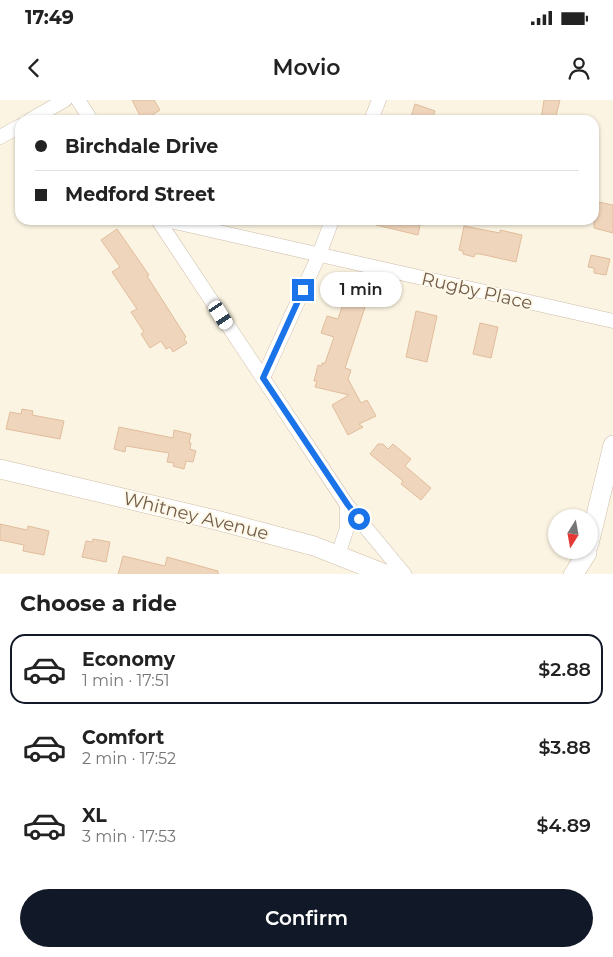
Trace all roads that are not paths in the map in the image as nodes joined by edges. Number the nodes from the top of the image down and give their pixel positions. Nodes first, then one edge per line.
1 (65, 100) edge
2 (78, 100) edge
3 (379, 100) edge
4 (39, 115) edge
5 (88, 115) edge
6 (373, 115) edge
7 (15, 129) edge
8 (0, 137) edge
9 (161, 225) edge
10 (188, 225) edge
11 (330, 225) edge
12 (319, 255) junction
13 (613, 322) edge
14 (263, 378) junction
15 (613, 445) edge
16 (0, 469) edge
17 (348, 505) junction
18 (598, 509) edge
19 (338, 555) junction
20 (582, 559) edge
21 (585, 559) edge
22 (388, 574) edge
23 (405, 574) edge
24 (573, 574) edge
25 (581, 574) edge

1 - 4 street
2 - 5 street
3 - 6 street
7 - 8 street
9 - 14 street
10 - 12 street, Rugby Place
11 - 12 street
12 - 13 street, Rugby Place
12 - 14 street
14 - 17 street
15 - 18 main road
16 - 19 main road, Whitney Avenue
17 - 19 street
17 - 23 street
19 - 22 main road, Whitney Avenue
20 - 24 main road
21 - 25 main road

